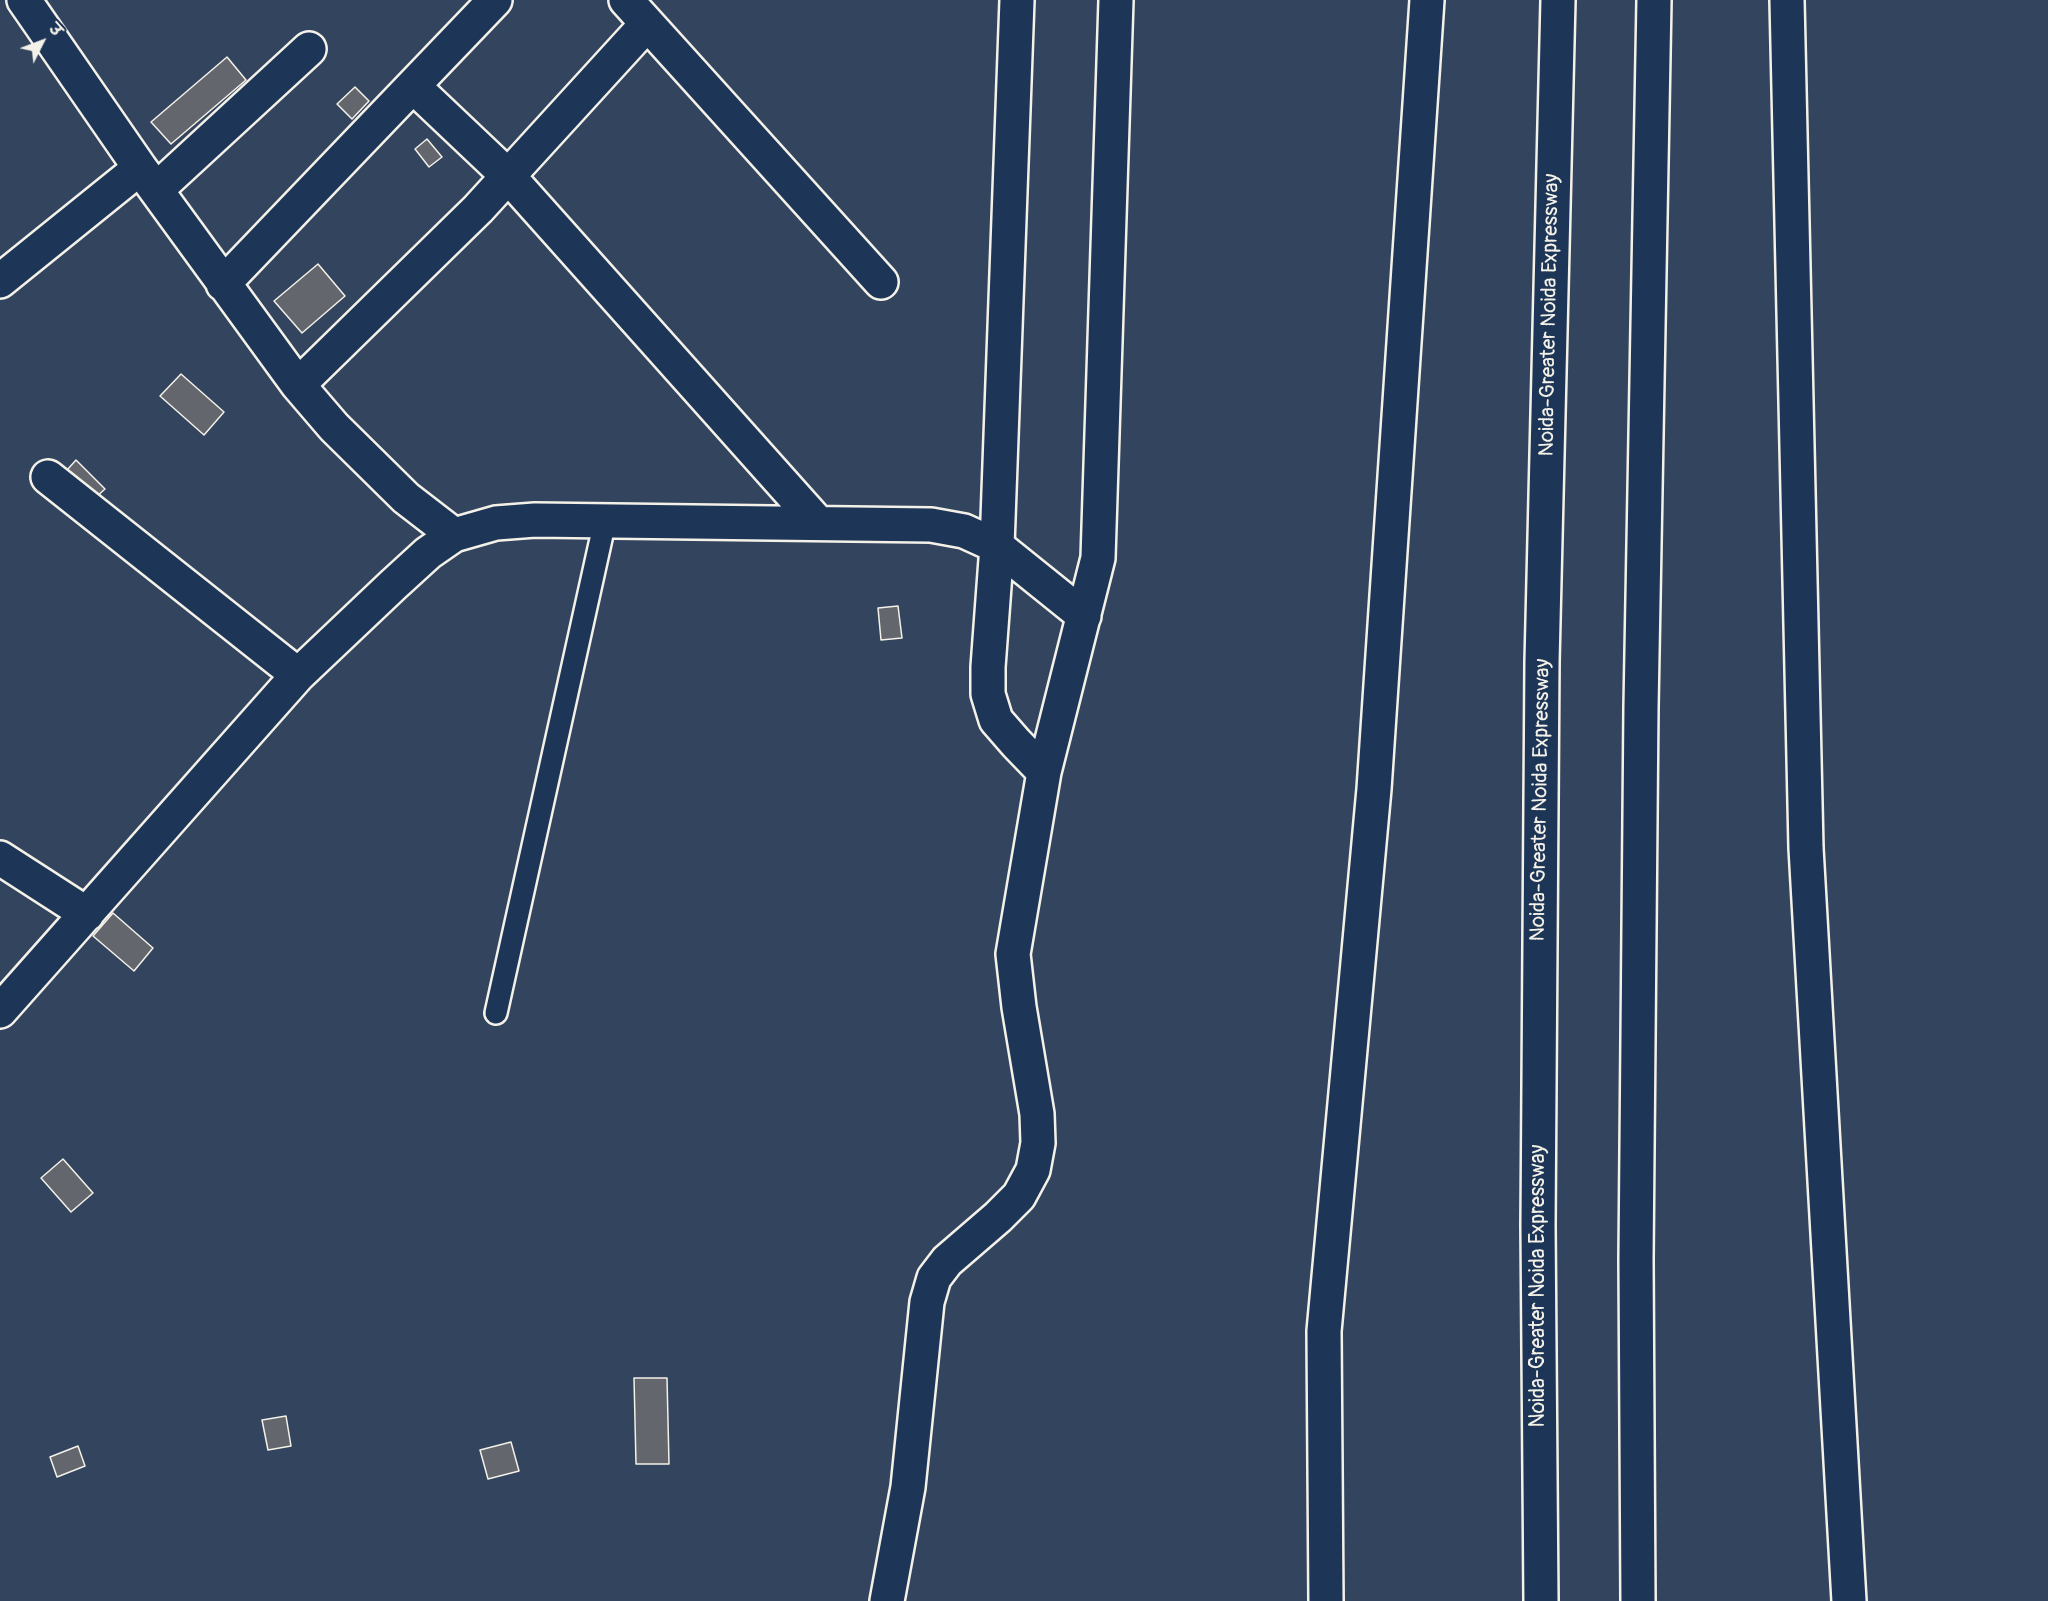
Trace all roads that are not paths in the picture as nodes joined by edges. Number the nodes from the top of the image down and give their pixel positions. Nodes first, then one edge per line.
1 (24, 0) edge
2 (495, 0) edge
3 (626, 0) edge
4 (1017, 0) edge
5 (1116, 0) edge
6 (1427, 0) edge
7 (1558, 0) edge
8 (1654, 0) edge
9 (1787, 0) edge
10 (647, 24) junction
11 (309, 49) dead end
12 (413, 86) junction
13 (509, 177) junction
14 (148, 179) junction
15 (0, 281) edge
16 (881, 282) dead end
17 (224, 284) junction
18 (298, 385) junction
19 (48, 477) dead end
20 (605, 521) junction
21 (818, 523) junction
22 (454, 535) junction
23 (997, 546) junction
24 (1084, 616) junction
25 (298, 675) junction
26 (1044, 771) junction
27 (0, 858) edge
28 (87, 914) junction
29 (0, 1011) edge
30 (496, 1013) dead end
31 (887, 1601) edge
32 (1326, 1601) edge
33 (1541, 1601) edge
34 (1638, 1601) edge
35 (1849, 1601) edge

1 - 14 main road
2 - 12 main road
3 - 10 main road
4 - 23 main road
5 - 24 main road
6 - 32 main road
7 - 33 main road, Noida-Greater Noida Expressway
8 - 34 main road
9 - 35 main road
10 - 13 main road
10 - 16 main road
11 - 14 main road
12 - 13 main road
12 - 17 main road
13 - 18 main road
13 - 21 main road
14 - 15 main road
14 - 17 main road
17 - 18 main road
18 - 22 main road
19 - 25 main road
20 - 21 main road
20 - 22 main road
20 - 30 lane
21 - 23 main road
22 - 25 main road
23 - 24 main road
23 - 26 main road
24 - 26 main road
25 - 28 main road
26 - 31 main road
27 - 28 main road
28 - 29 main road

